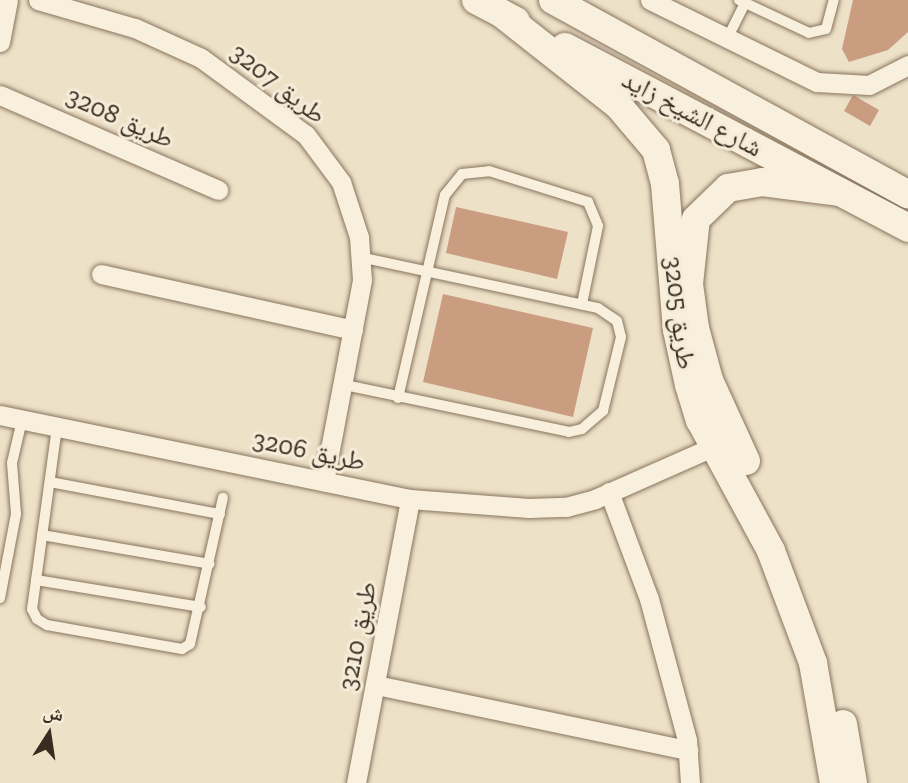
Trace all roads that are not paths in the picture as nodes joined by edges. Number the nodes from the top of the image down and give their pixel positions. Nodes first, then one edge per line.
1 (8, 0) edge
2 (38, 0) edge
3 (475, 0) edge
4 (553, 0) edge
5 (650, 0) edge
6 (834, 0) edge
7 (742, 2) edge
8 (501, 13) junction
9 (727, 40) junction
10 (0, 42) edge
11 (908, 65) edge
12 (0, 94) edge
13 (218, 190) dead end
14 (840, 192) junction
15 (908, 194) edge
16 (908, 228) edge
17 (360, 257) junction
18 (426, 271) junction
19 (101, 274) dead end
20 (582, 304) junction
21 (353, 330) junction
22 (345, 386) junction
23 (398, 398) junction
24 (0, 415) edge
25 (22, 420) junction
26 (57, 427) junction
27 (724, 442) junction
28 (324, 481) junction
29 (50, 482) junction
30 (609, 492) junction
31 (223, 498) dead end
32 (410, 499) junction
33 (220, 514) junction
34 (42, 535) junction
35 (210, 564) junction
36 (36, 580) junction
37 (0, 597) edge
38 (201, 607) junction
39 (376, 685) junction
40 (688, 750) junction
41 (356, 783) edge
42 (691, 783) edge
43 (834, 783) edge
44 (853, 783) edge

1 - 10 street
2 - 17 street, طريق 3207
3 - 8 street, شارع الشيخ زايد
4 - 15 street, شارع الشيخ زايد
5 - 9 street
6 - 7 lane
7 - 9 lane
8 - 14 street, شارع الشيخ زايد
8 - 27 street, طريق 3205
9 - 11 street
12 - 13 street, طريق 3208
14 - 16 street, شارع الشيخ زايد
14 - 27 street, طريق 3205
17 - 18 lane
17 - 21 street, طريق 3207
18 - 20 lane
18 - 20 lane
18 - 23 lane
19 - 21 street
20 - 23 lane
21 - 22 street, طريق 3207
22 - 23 lane
22 - 28 street, طريق 3207
24 - 25 street, طريق 3206
25 - 26 street, طريق 3206
25 - 37 lane
26 - 28 street, طريق 3206
26 - 29 lane
27 - 30 street, طريق 3206
27 - 43 street, طريق 3205
27 - 44 street, طريق 3205
28 - 32 street, طريق 3206
29 - 33 lane
29 - 34 lane
30 - 32 street, طريق 3206
30 - 40 street
31 - 33 lane
32 - 39 street, طريق 3210
33 - 35 lane
34 - 35 lane
34 - 36 lane
35 - 38 lane
36 - 38 lane
36 - 38 lane
39 - 40 street
39 - 41 street, طريق 3210
40 - 42 street

